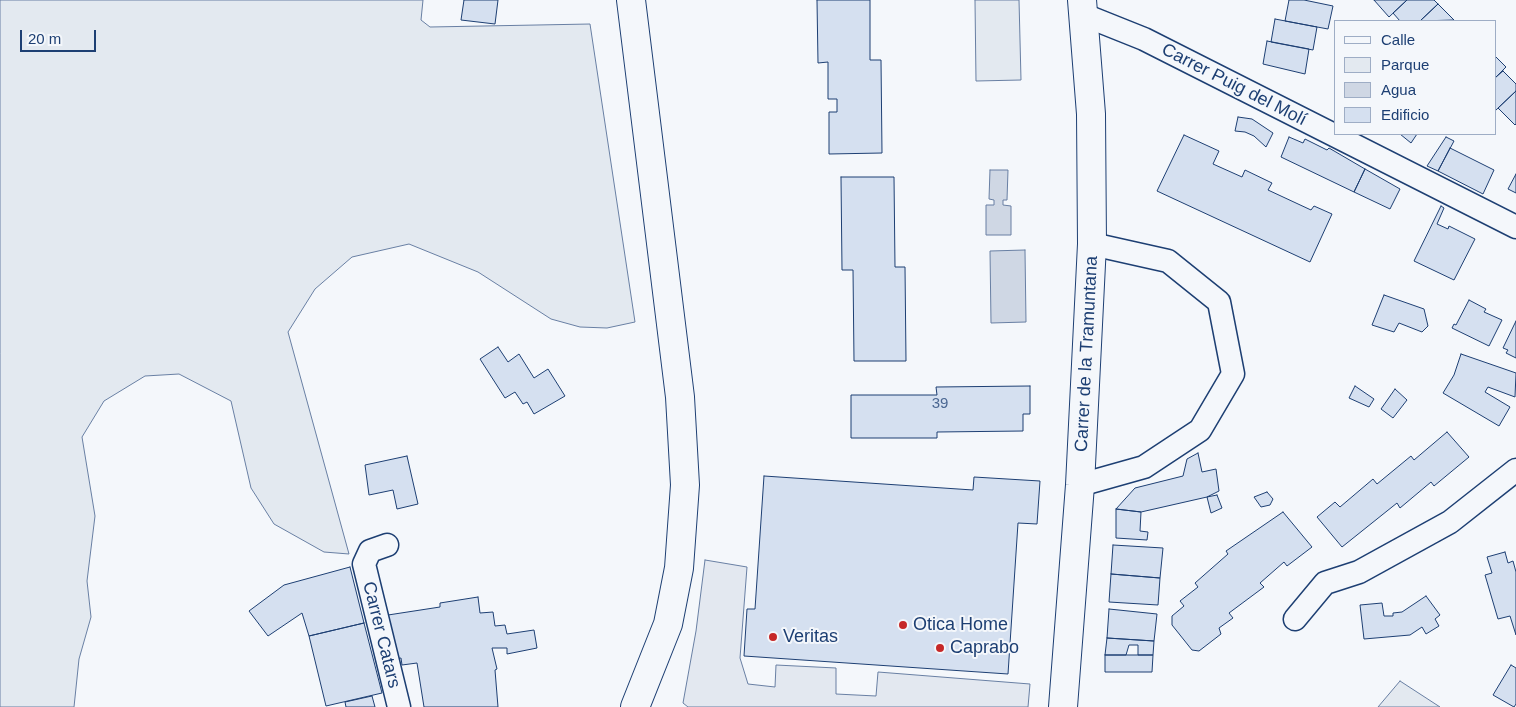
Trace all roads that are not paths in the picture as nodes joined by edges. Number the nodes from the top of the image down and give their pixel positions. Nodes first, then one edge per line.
1 (631, 0) edge
2 (1083, 8) edge
3 (1516, 227) edge
4 (1092, 244) junction
5 (1516, 470) edge
6 (1080, 484) junction
7 (387, 545) dead end
8 (1295, 619) dead end
9 (634, 701) edge
10 (399, 707) edge
11 (1063, 707) edge

1 - 9 main road
2 - 3 street, Carrer Puig del Molí
2 - 4 main road, Carrer de la Tramuntana
4 - 6 main road, Carrer de la Tramuntana
4 - 6 street
5 - 8 street
6 - 11 main road, Carrer de la Tramuntana
7 - 10 street, Carrer Catars

